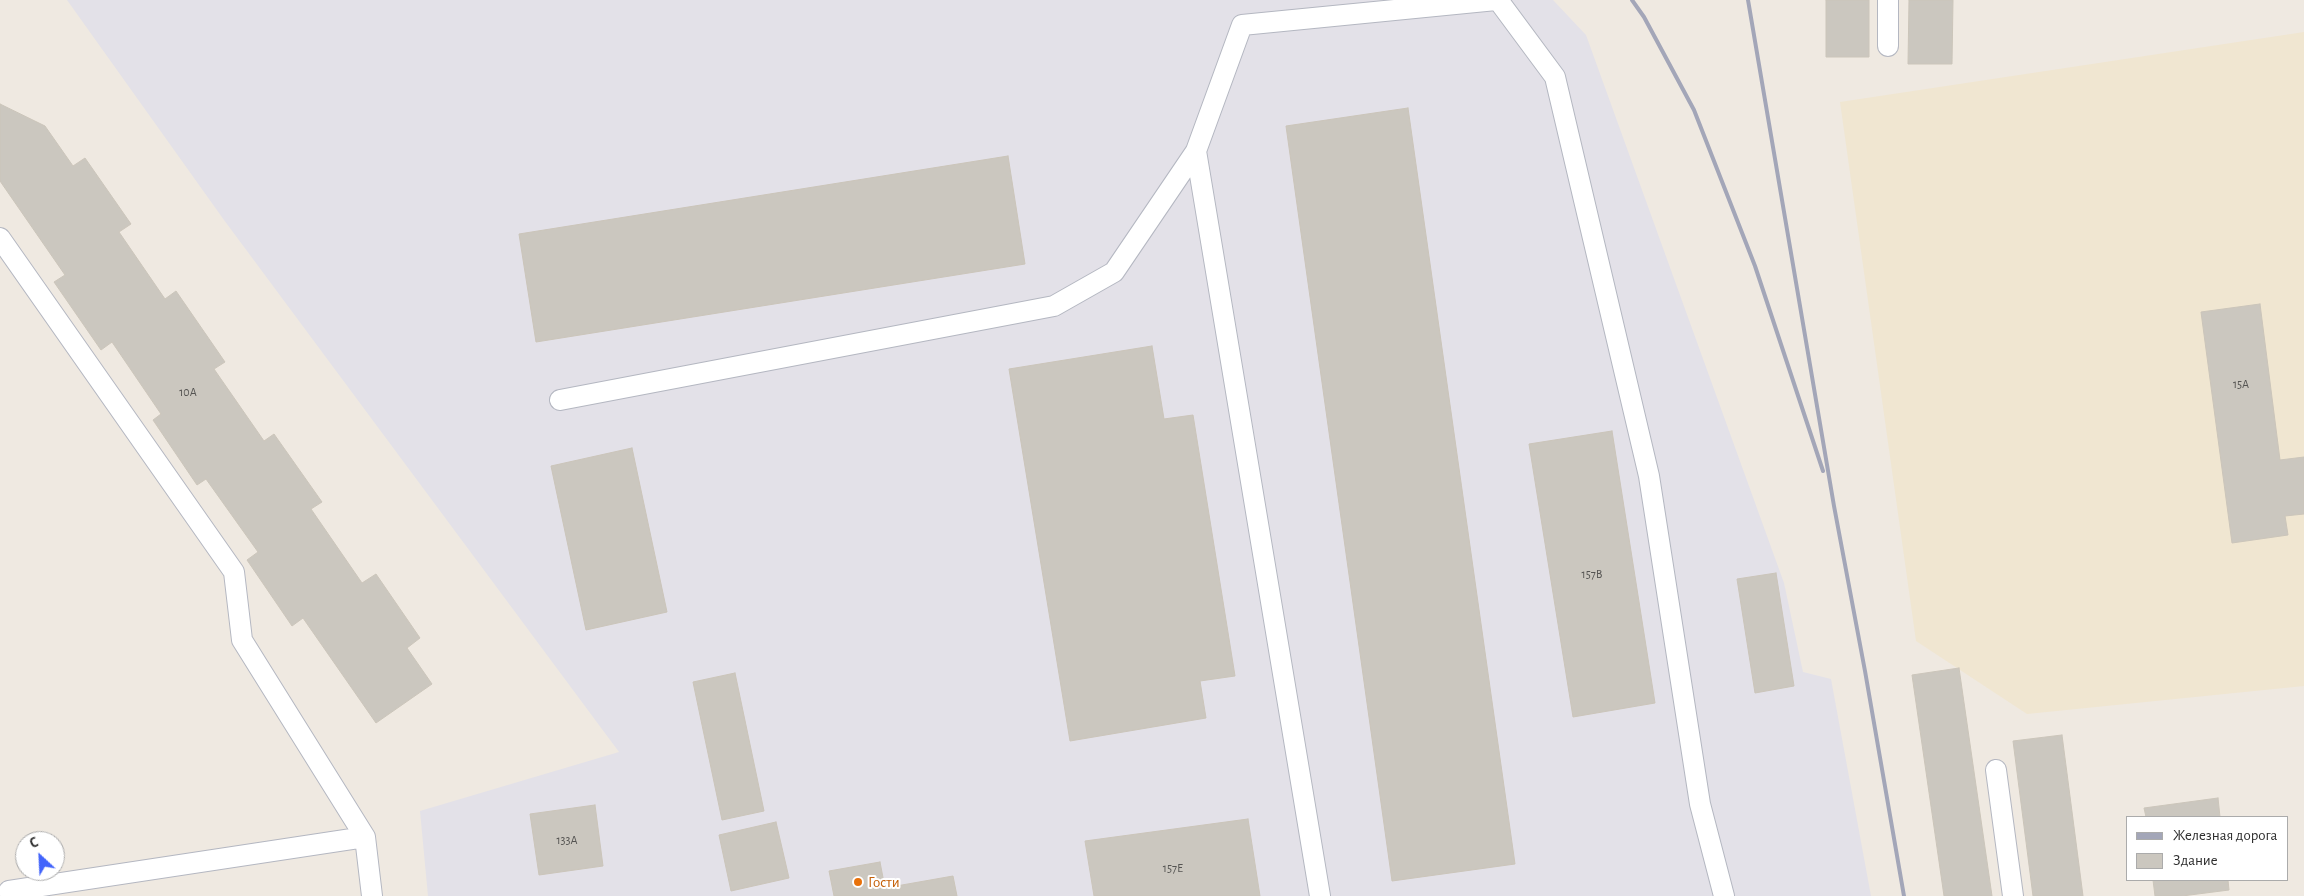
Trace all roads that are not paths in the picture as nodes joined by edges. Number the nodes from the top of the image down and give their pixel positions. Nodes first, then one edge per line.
1 (1497, 0) edge
2 (1888, 0) edge
3 (1888, 46) dead end
4 (1196, 151) junction
5 (0, 238) edge
6 (560, 400) dead end
7 (1996, 770) dead end
8 (364, 837) junction
9 (9, 891) dead end
10 (372, 896) edge
11 (1320, 896) edge
12 (1724, 896) edge
13 (2014, 896) edge

1 - 4 lane
1 - 12 lane
2 - 3 lane
4 - 6 lane
4 - 11 lane
5 - 8 lane
7 - 13 lane
8 - 9 lane
8 - 10 lane

